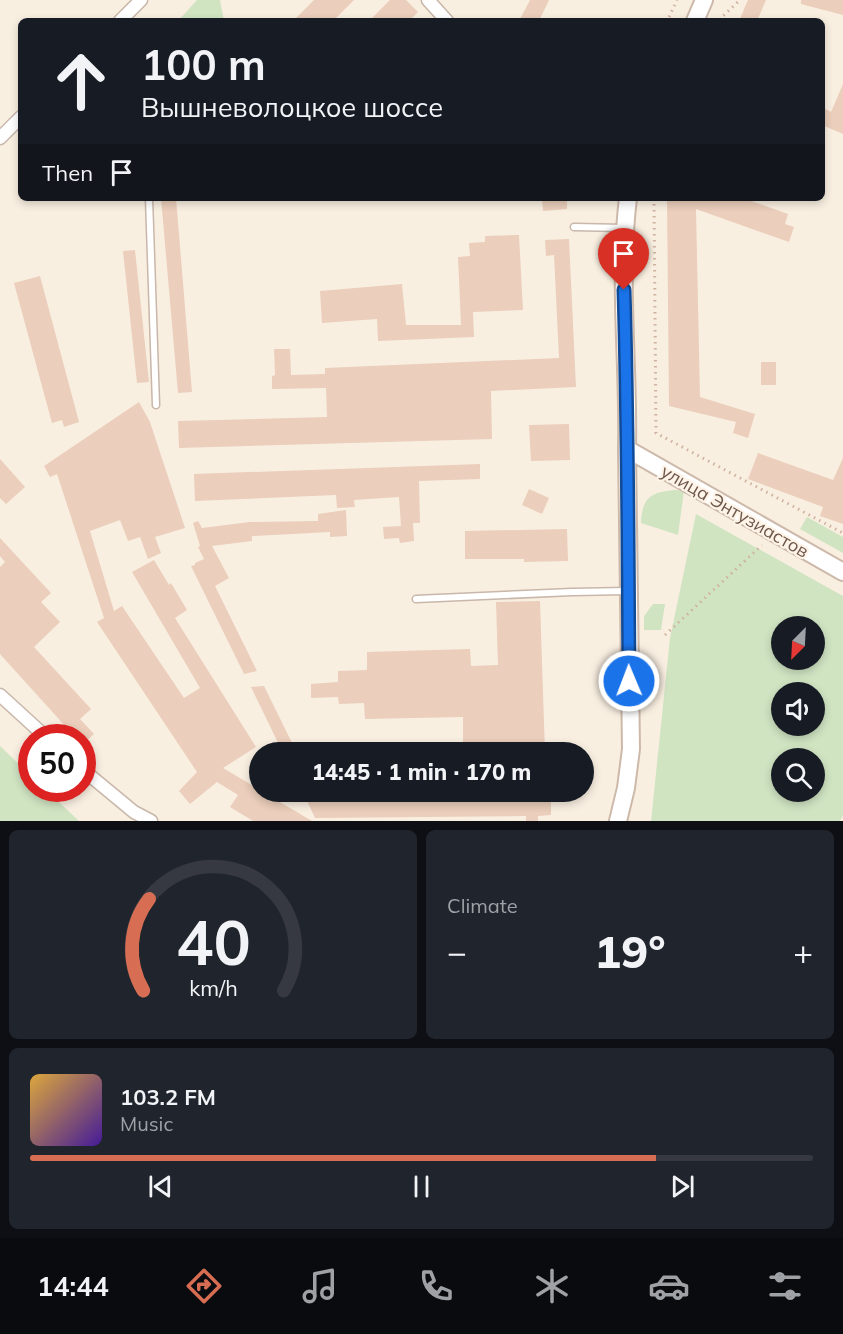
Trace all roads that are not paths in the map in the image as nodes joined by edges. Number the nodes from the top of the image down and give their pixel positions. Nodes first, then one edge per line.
1 (141, 0) edge
2 (428, 0) edge
3 (704, 0) edge
4 (123, 18) edge
5 (444, 18) edge
6 (696, 18) edge
7 (18, 120) edge
8 (0, 138) edge
9 (149, 201) edge
10 (628, 201) edge
11 (574, 227) dead end
12 (624, 228) junction
13 (156, 405) dead end
14 (627, 449) junction
15 (843, 572) edge
16 (629, 591) junction
17 (416, 599) dead end
18 (0, 695) edge
19 (32, 724) edge
20 (96, 781) edge
21 (151, 821) edge
22 (618, 821) edge

1 - 4 street
2 - 5 street
3 - 6 main road
7 - 8 street
9 - 13 lane
10 - 12 main road
11 - 12 lane
12 - 14 main road
14 - 15 main road, улица Энтузиастов
14 - 16 main road
16 - 17 lane
16 - 22 main road
18 - 19 street
20 - 21 street

